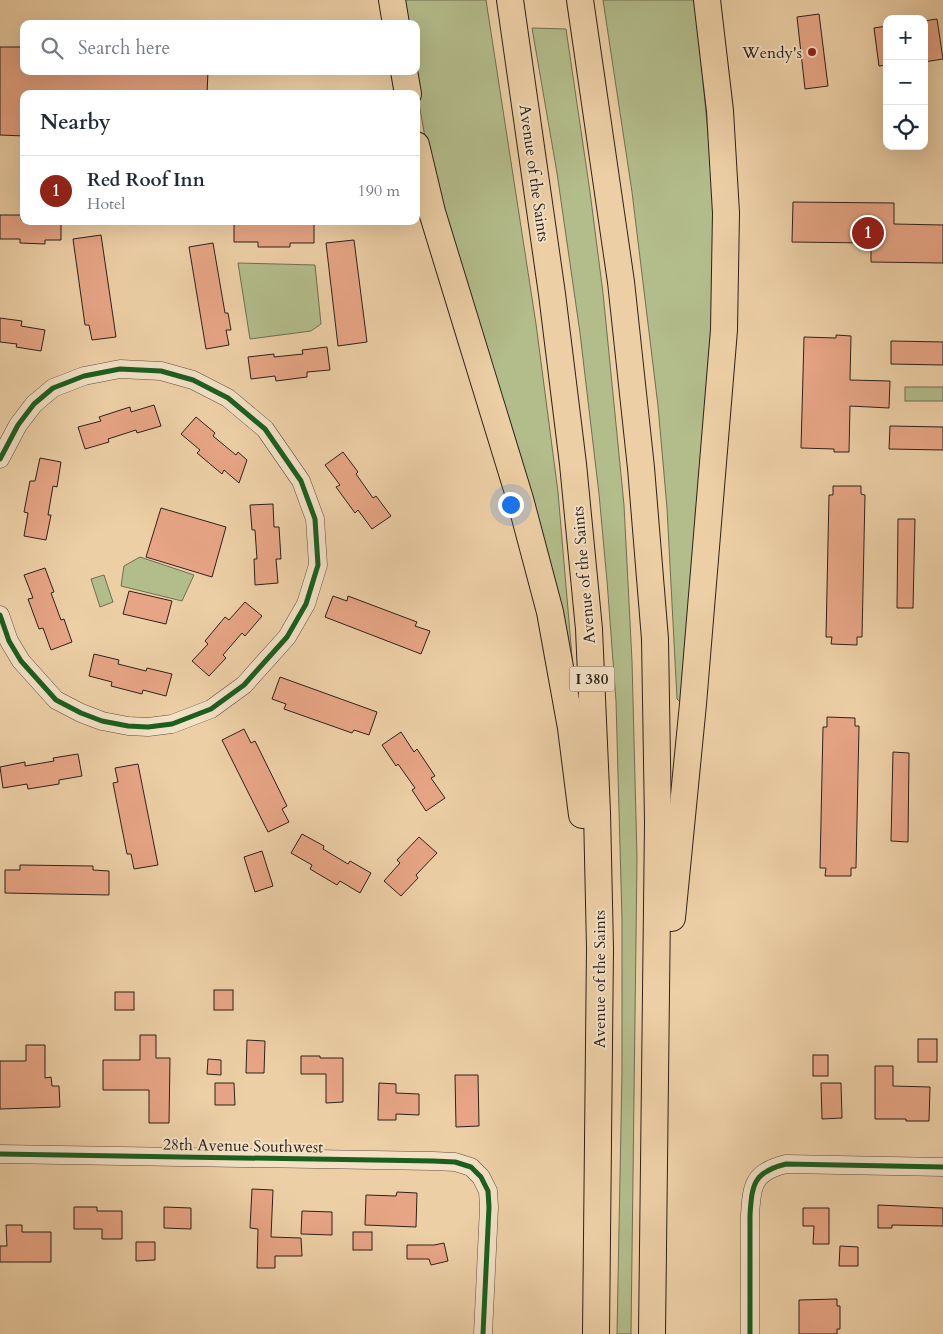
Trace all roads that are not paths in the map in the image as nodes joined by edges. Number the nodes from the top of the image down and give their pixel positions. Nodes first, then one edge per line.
1 (392, 0) edge
2 (510, 0) edge
3 (580, 0) edge
4 (707, 0) edge
5 (395, 20) edge
6 (405, 75) edge
7 (407, 90) edge
8 (420, 162) edge
9 (0, 459) edge
10 (0, 615) edge
11 (600, 948) junction
12 (654, 1100) junction
13 (0, 1154) edge
14 (943, 1167) edge
15 (483, 1334) edge
16 (596, 1334) edge
17 (652, 1334) edge
18 (750, 1334) edge

1 - 5 highway
2 - 11 highway, Avenue of the Saints / I 380
3 - 12 highway
4 - 12 highway
6 - 7 highway
8 - 11 highway
9 - 10 street
11 - 16 highway, Avenue of the Saints / I 380
12 - 17 highway
13 - 15 street, 28th Avenue Southwest
14 - 18 street

